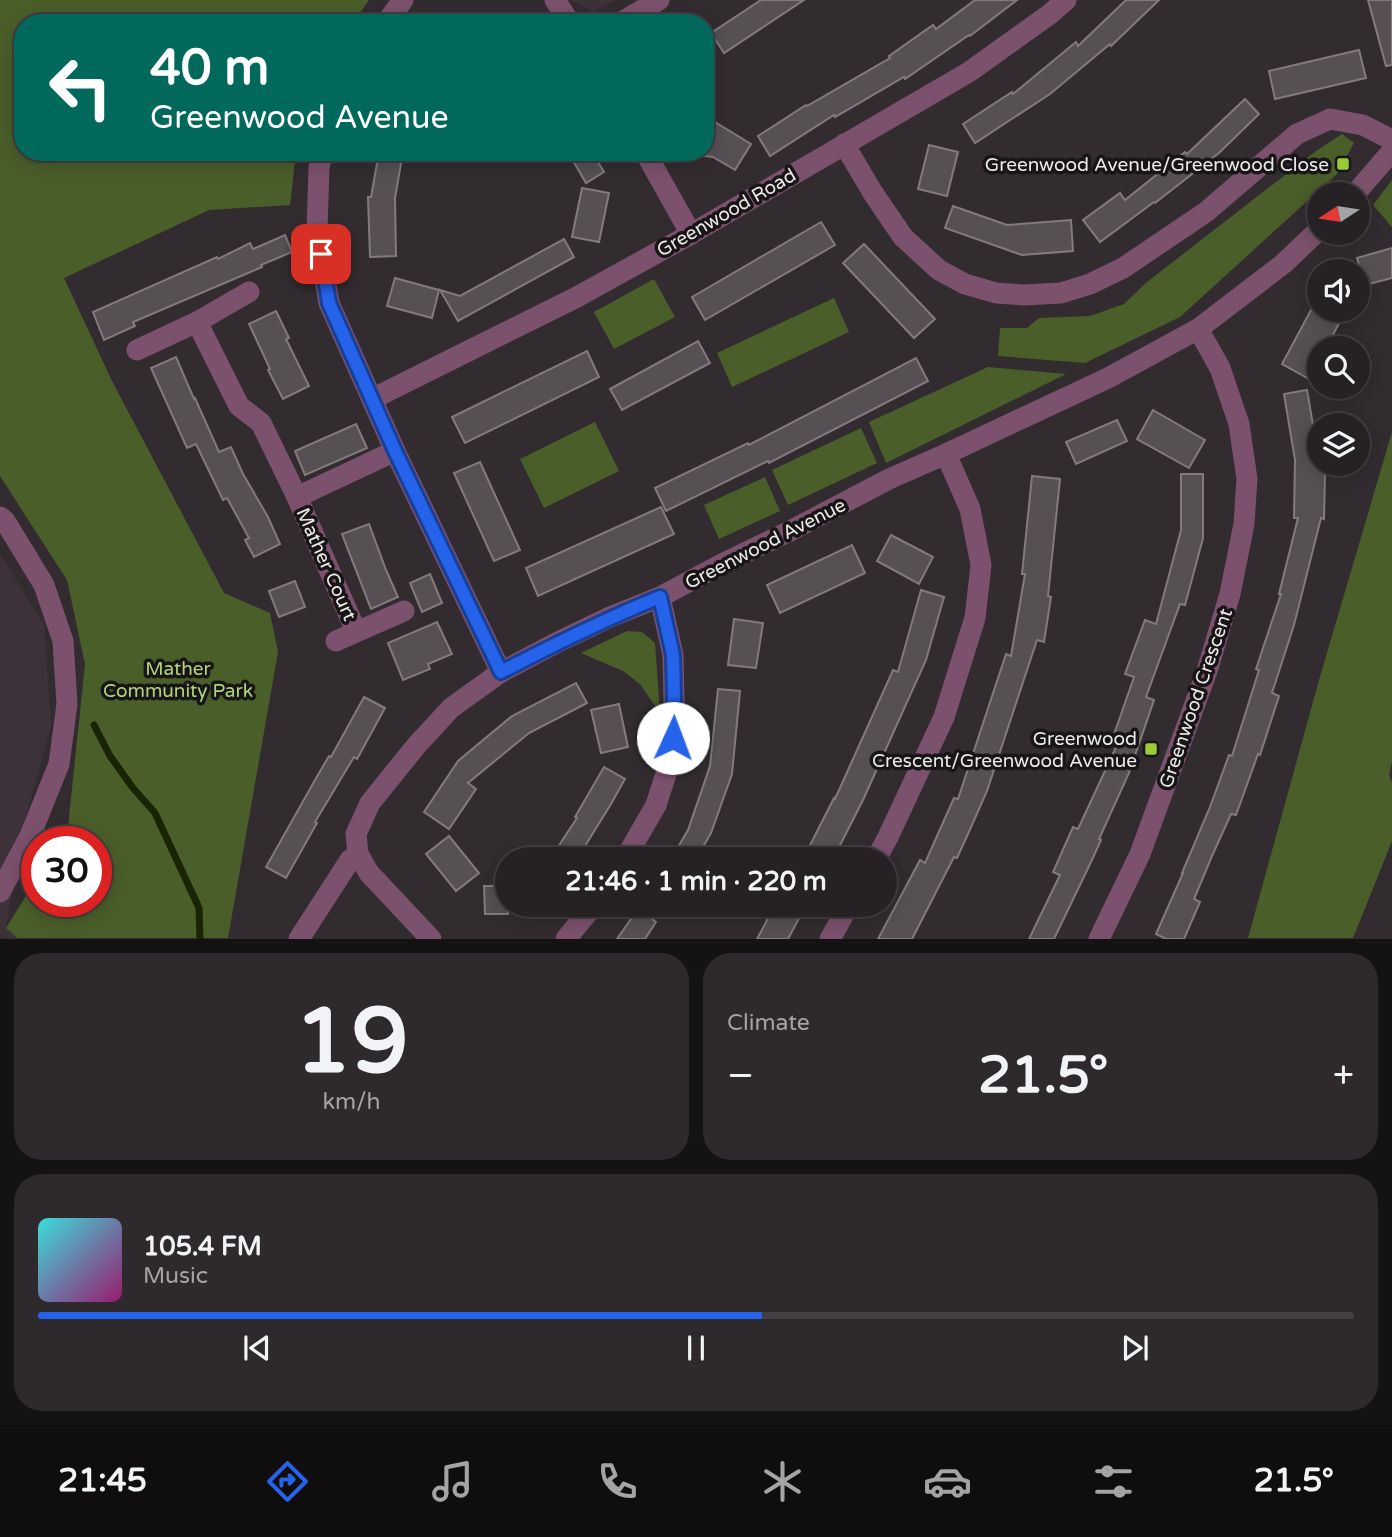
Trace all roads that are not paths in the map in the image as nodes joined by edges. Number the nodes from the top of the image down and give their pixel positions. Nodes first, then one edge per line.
1 (659, 0) edge
2 (1066, 0) edge
3 (635, 14) edge
4 (1392, 140) edge
5 (844, 144) junction
6 (1392, 151) edge
7 (321, 161) edge
8 (650, 161) edge
9 (1365, 182) edge
10 (691, 234) junction
11 (1307, 241) edge
12 (250, 292) dead end
13 (197, 322) junction
14 (1198, 329) junction
15 (138, 350) dead end
16 (372, 399) junction
17 (395, 451) junction
18 (946, 454) junction
19 (297, 497) junction
20 (0, 517) edge
21 (660, 597) junction
22 (404, 611) dead end
23 (356, 631) junction
24 (336, 641) dead end
25 (501, 672) junction
26 (632, 847) edge
27 (883, 847) edge
28 (358, 855) junction
29 (0, 892) edge
30 (584, 917) edge
31 (842, 917) edge
32 (299, 939) edge
33 (431, 939) edge
34 (566, 939) edge
35 (830, 939) edge
36 (1098, 939) edge

1 - 3 street
2 - 5 street, Greenwood Road
4 - 5 street
5 - 10 street, Greenwood Road
6 - 9 street
7 - 16 street
8 - 10 street
10 - 16 street, Greenwood Road
11 - 14 street, Greenwood Avenue
12 - 13 street
13 - 15 street
13 - 19 street, Mather Court
14 - 18 street, Greenwood Avenue
14 - 36 street, Greenwood Crescent
16 - 17 street
17 - 19 street, Mather Court
17 - 25 street
18 - 21 street, Greenwood Avenue
18 - 27 street
19 - 23 street, Mather Court
20 - 29 street
21 - 25 street, Greenwood Avenue
21 - 26 street
22 - 23 street, Mather Court
23 - 24 street, Mather Court
25 - 28 street, Greenwood Avenue
28 - 32 street
28 - 33 street
30 - 34 street
31 - 35 street

